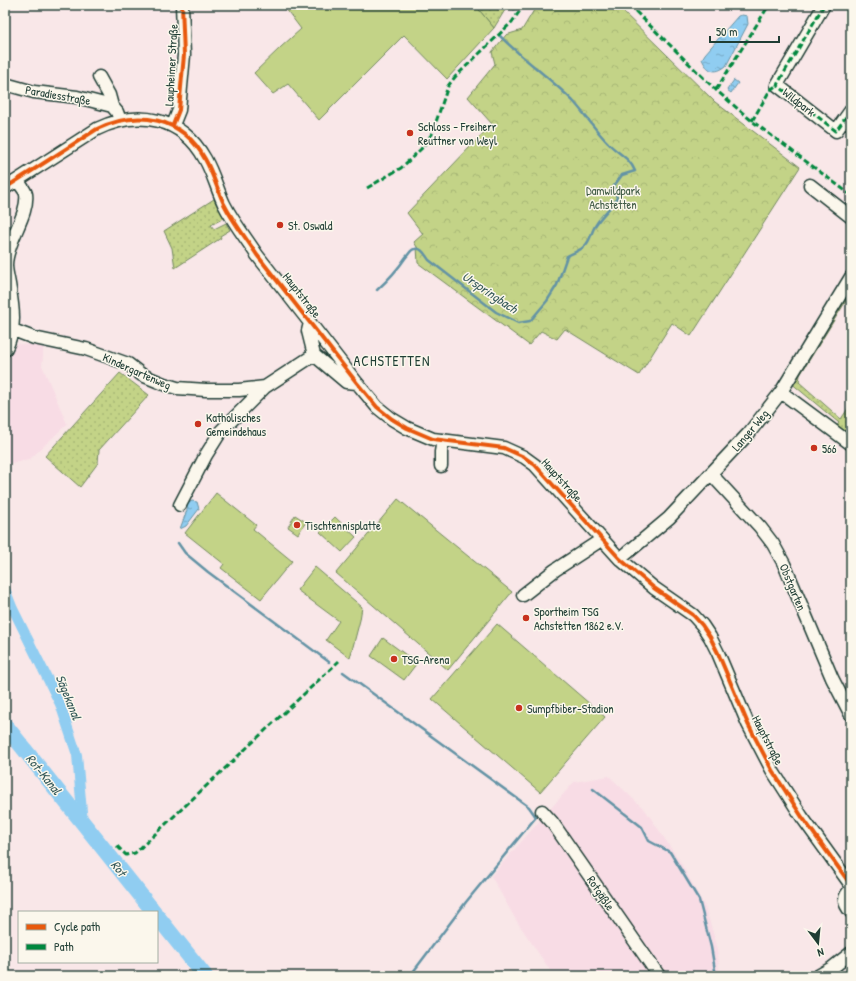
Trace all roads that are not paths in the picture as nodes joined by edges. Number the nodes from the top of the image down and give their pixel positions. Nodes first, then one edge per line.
1 (182, 5) edge
2 (824, 5) edge
3 (99, 77) dead end
4 (5, 84) edge
5 (112, 106) junction
6 (851, 110) edge
7 (120, 120) junction
8 (173, 125) junction
9 (18, 181) junction
10 (810, 185) dead end
11 (5, 188) edge
12 (851, 217) edge
13 (851, 277) edge
14 (310, 323) junction
15 (13, 330) junction
16 (5, 350) edge
17 (314, 355) junction
18 (357, 383) junction
19 (265, 387) junction
20 (781, 392) junction
21 (443, 440) junction
22 (851, 444) edge
23 (441, 466) dead end
24 (711, 474) junction
25 (180, 505) dead end
26 (601, 540) junction
27 (620, 559) junction
28 (523, 595) dead end
29 (851, 715) edge
30 (542, 811) dead end
31 (851, 885) edge
32 (851, 890) edge
33 (851, 912) edge
34 (851, 953) edge
35 (659, 976) edge
36 (818, 976) edge

1 - 8 street, Laupheimer Straße
2 - 6 street, Wildpark
3 - 5 street, Paradiesstraße
4 - 5 street, Paradiesstraße
5 - 7 street, Paradiesstraße
7 - 8 street
7 - 9 street
8 - 14 street, Hauptstraße
9 - 11 street
9 - 15 street
10 - 12 street
13 - 20 street, Langer Weg
14 - 17 street
14 - 18 street, Hauptstraße
15 - 16 street
15 - 19 street, Kindergartenweg
17 - 18 street
17 - 19 street, Kindergartenweg
18 - 21 street, Hauptstraße
19 - 25 street, Kindergartenweg
20 - 22 street
20 - 24 street, Langer Weg
21 - 23 street
21 - 26 street, Hauptstraße
24 - 27 street, Langer Weg
24 - 29 street, Obstgarten
26 - 27 street, Hauptstraße
26 - 28 street
27 - 31 street, Hauptstraße
30 - 35 street, Rotgäßle
32 - 33 street
34 - 36 street

